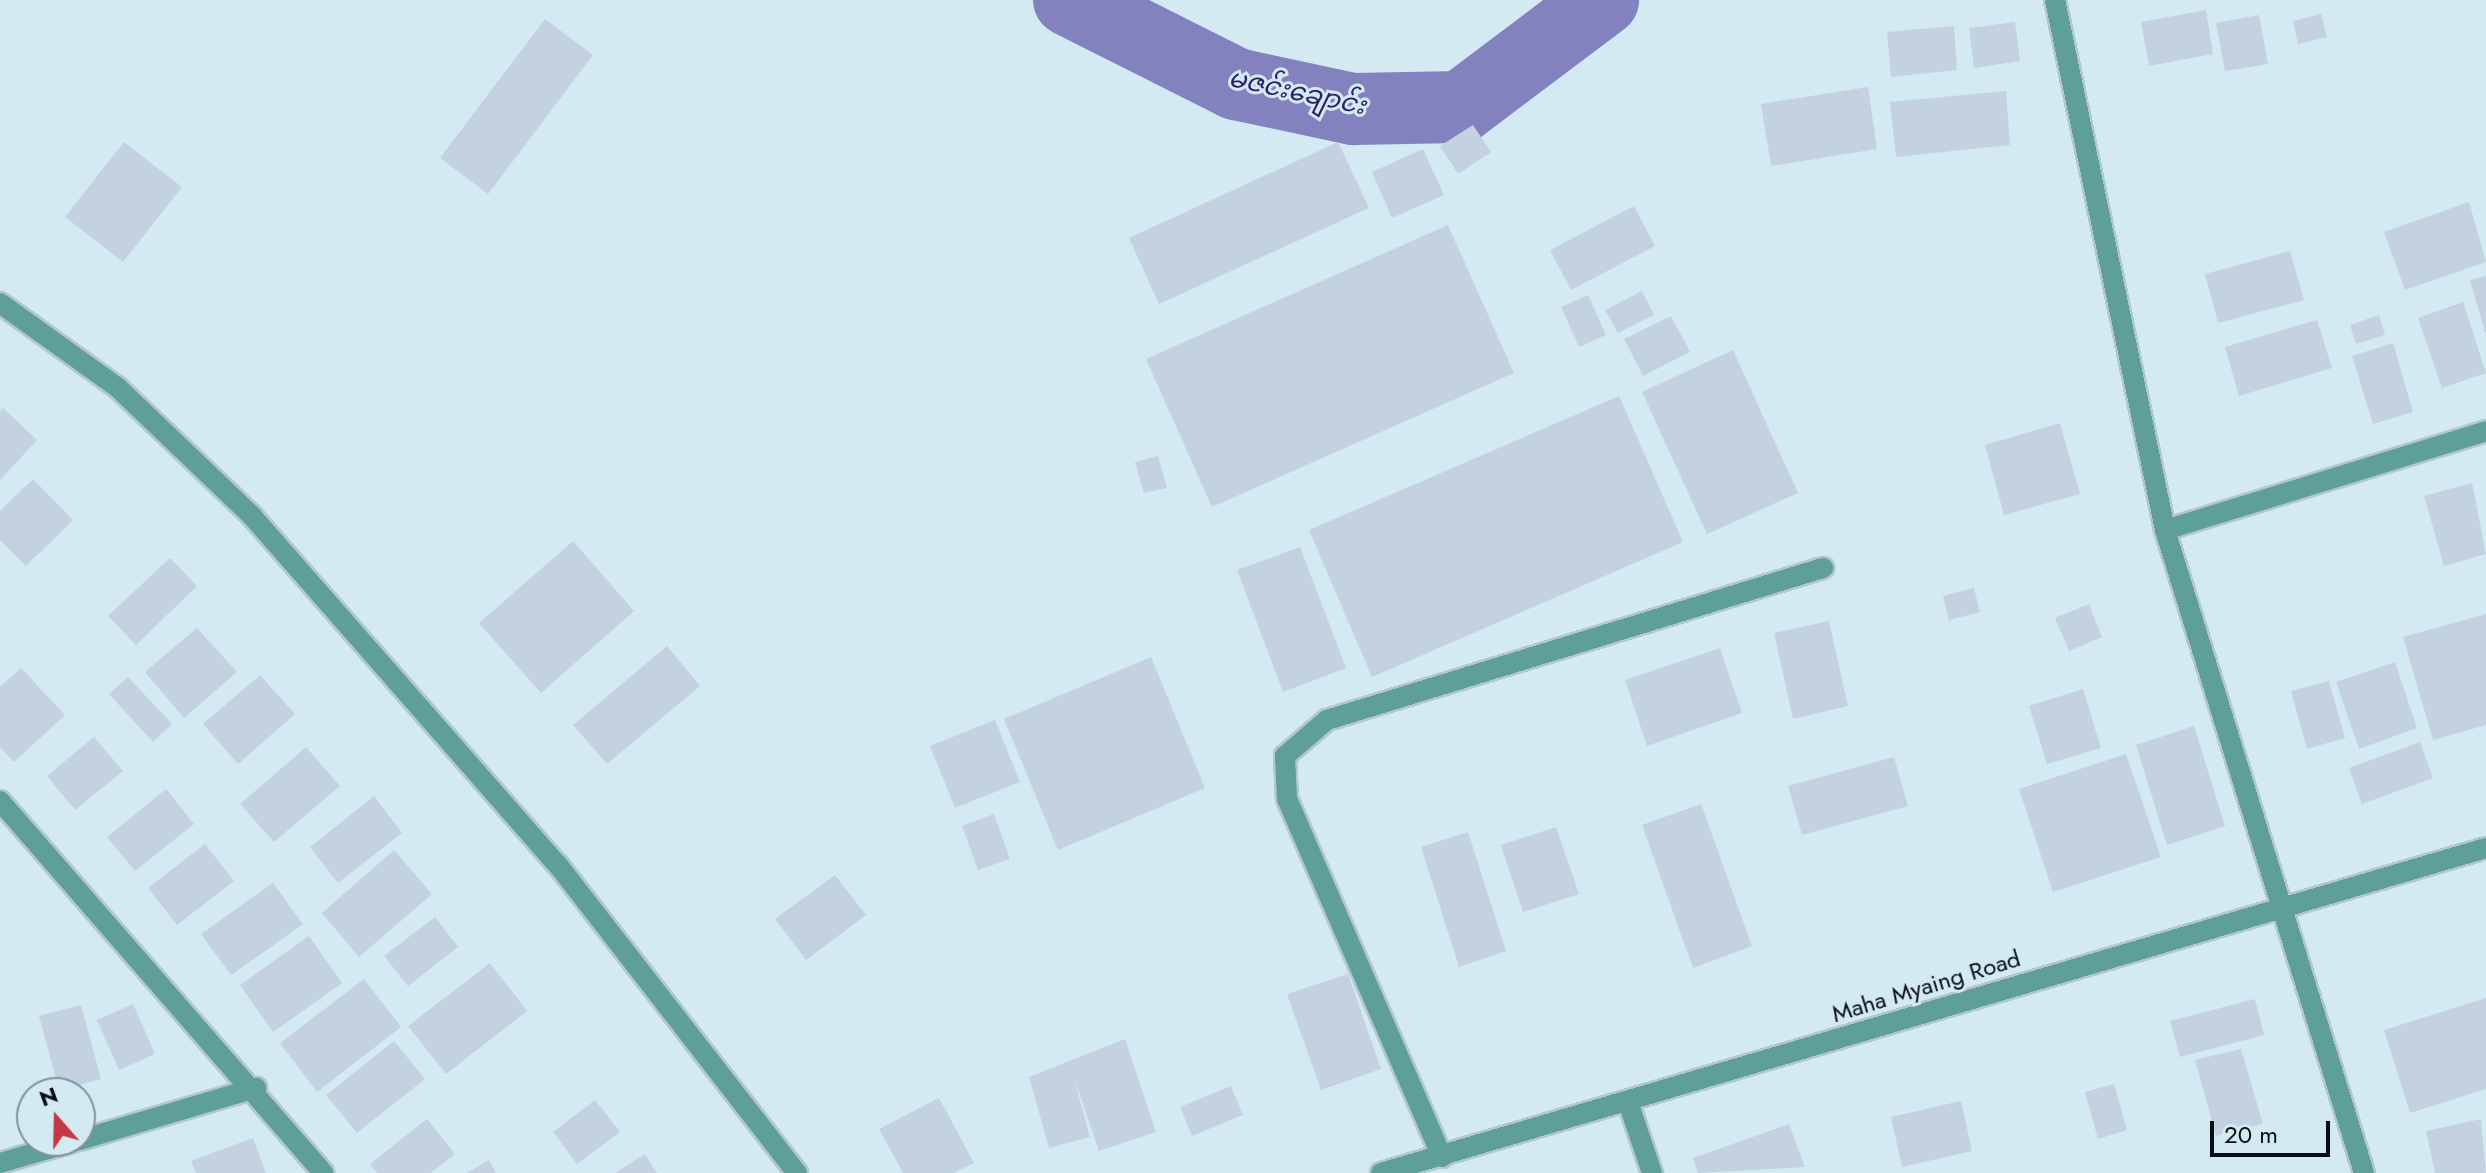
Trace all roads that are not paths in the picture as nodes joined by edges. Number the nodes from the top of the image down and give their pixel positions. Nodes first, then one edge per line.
1 (2055, 0) edge
2 (0, 303) edge
3 (2486, 431) edge
4 (2165, 530) junction
5 (1823, 568) dead end
6 (2, 806) edge
7 (2486, 848) edge
8 (2287, 907) junction
9 (256, 1088) junction
10 (1628, 1102) junction
11 (96, 1134) edge
12 (20, 1157) edge
13 (1442, 1157) junction
14 (0, 1163) edge
15 (323, 1173) edge
16 (797, 1173) edge
17 (1381, 1173) edge
18 (1652, 1173) edge
19 (2364, 1173) edge

1 - 4 street
2 - 16 street
3 - 4 street
4 - 8 street
5 - 13 street
6 - 9 street
7 - 8 street, Maha Myaing Road
8 - 10 street, Maha Myaing Road
8 - 19 street
9 - 11 street
9 - 15 street
10 - 13 street, Maha Myaing Road
10 - 18 street
12 - 14 street
13 - 17 street, Maha Myaing Road

